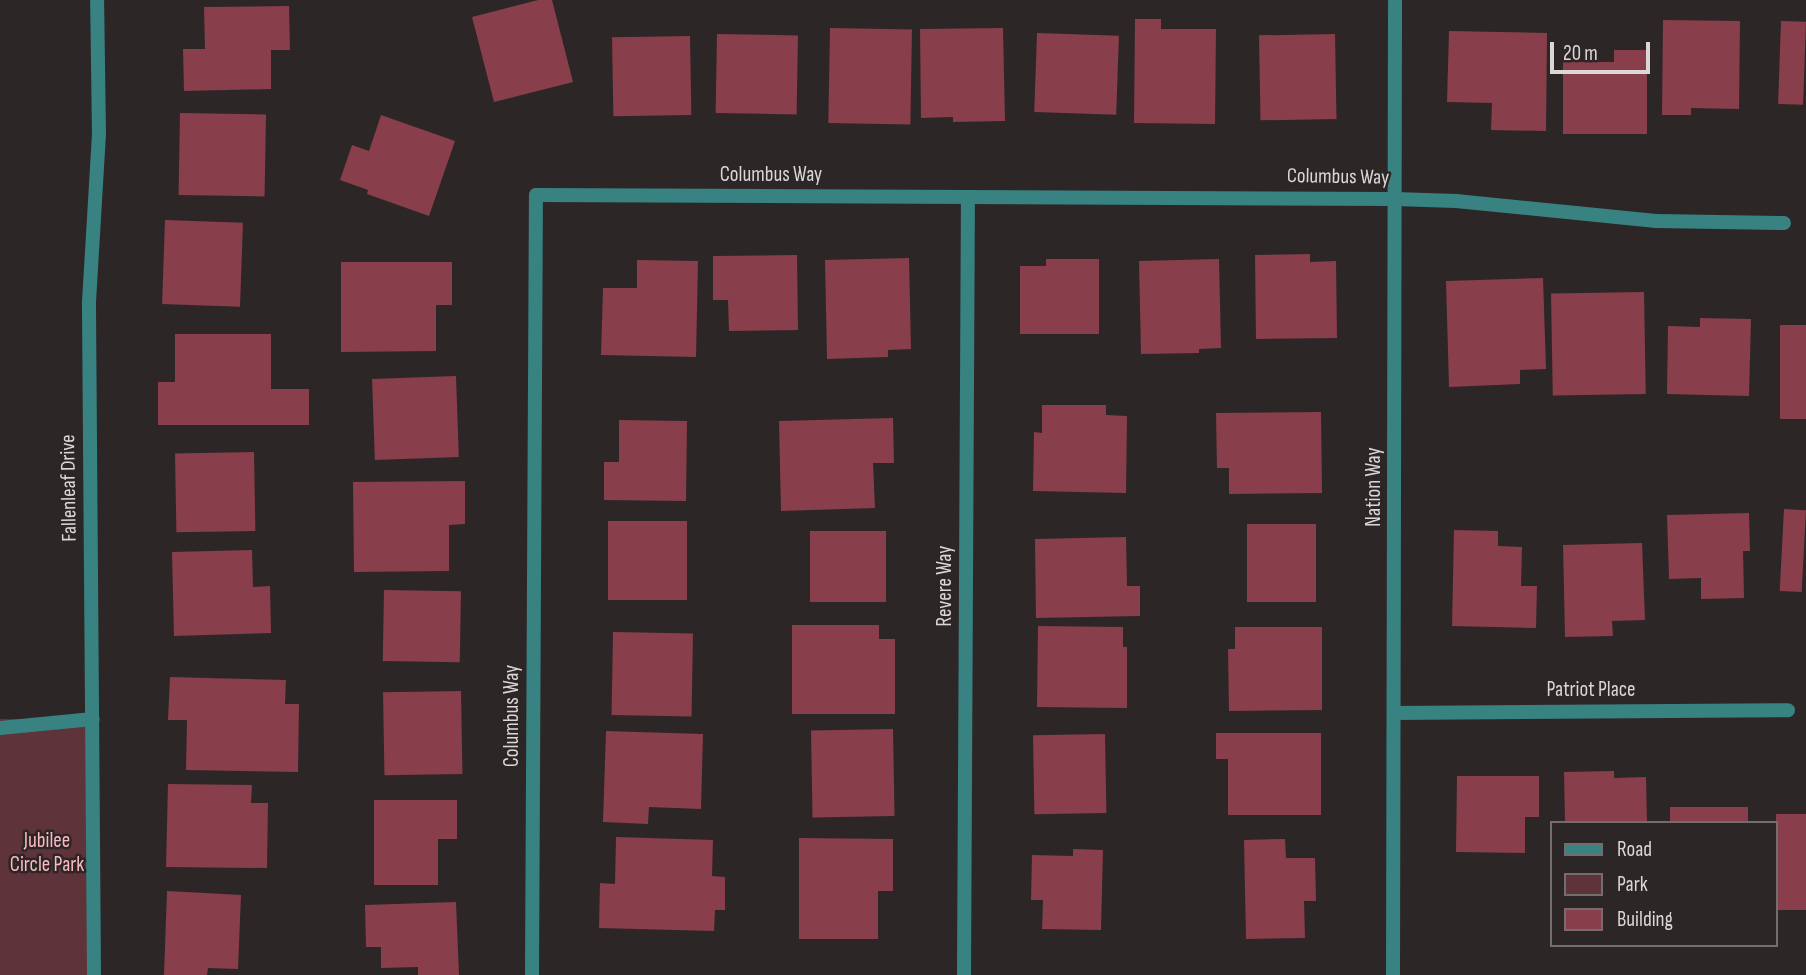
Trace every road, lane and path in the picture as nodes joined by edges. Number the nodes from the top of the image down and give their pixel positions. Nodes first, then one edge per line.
1 (97, 0) edge
2 (1395, 0) edge
3 (968, 197) junction
4 (1395, 199) junction
5 (1784, 223) dead end
6 (1787, 710) dead end
7 (1394, 713) junction
8 (93, 719) junction
9 (0, 728) edge
10 (94, 975) edge
11 (532, 975) edge
12 (964, 975) edge
13 (1393, 975) edge

1 - 8 street, Fallenleaf Drive
2 - 4 street, Nation Way
3 - 4 street, Columbus Way
3 - 11 street, Columbus Way
3 - 12 street, Revere Way
4 - 5 street, Columbus Way
4 - 7 street, Nation Way
6 - 7 street, Patriot Place
7 - 13 street, Nation Way
8 - 9 street
8 - 10 street, Fallenleaf Drive

